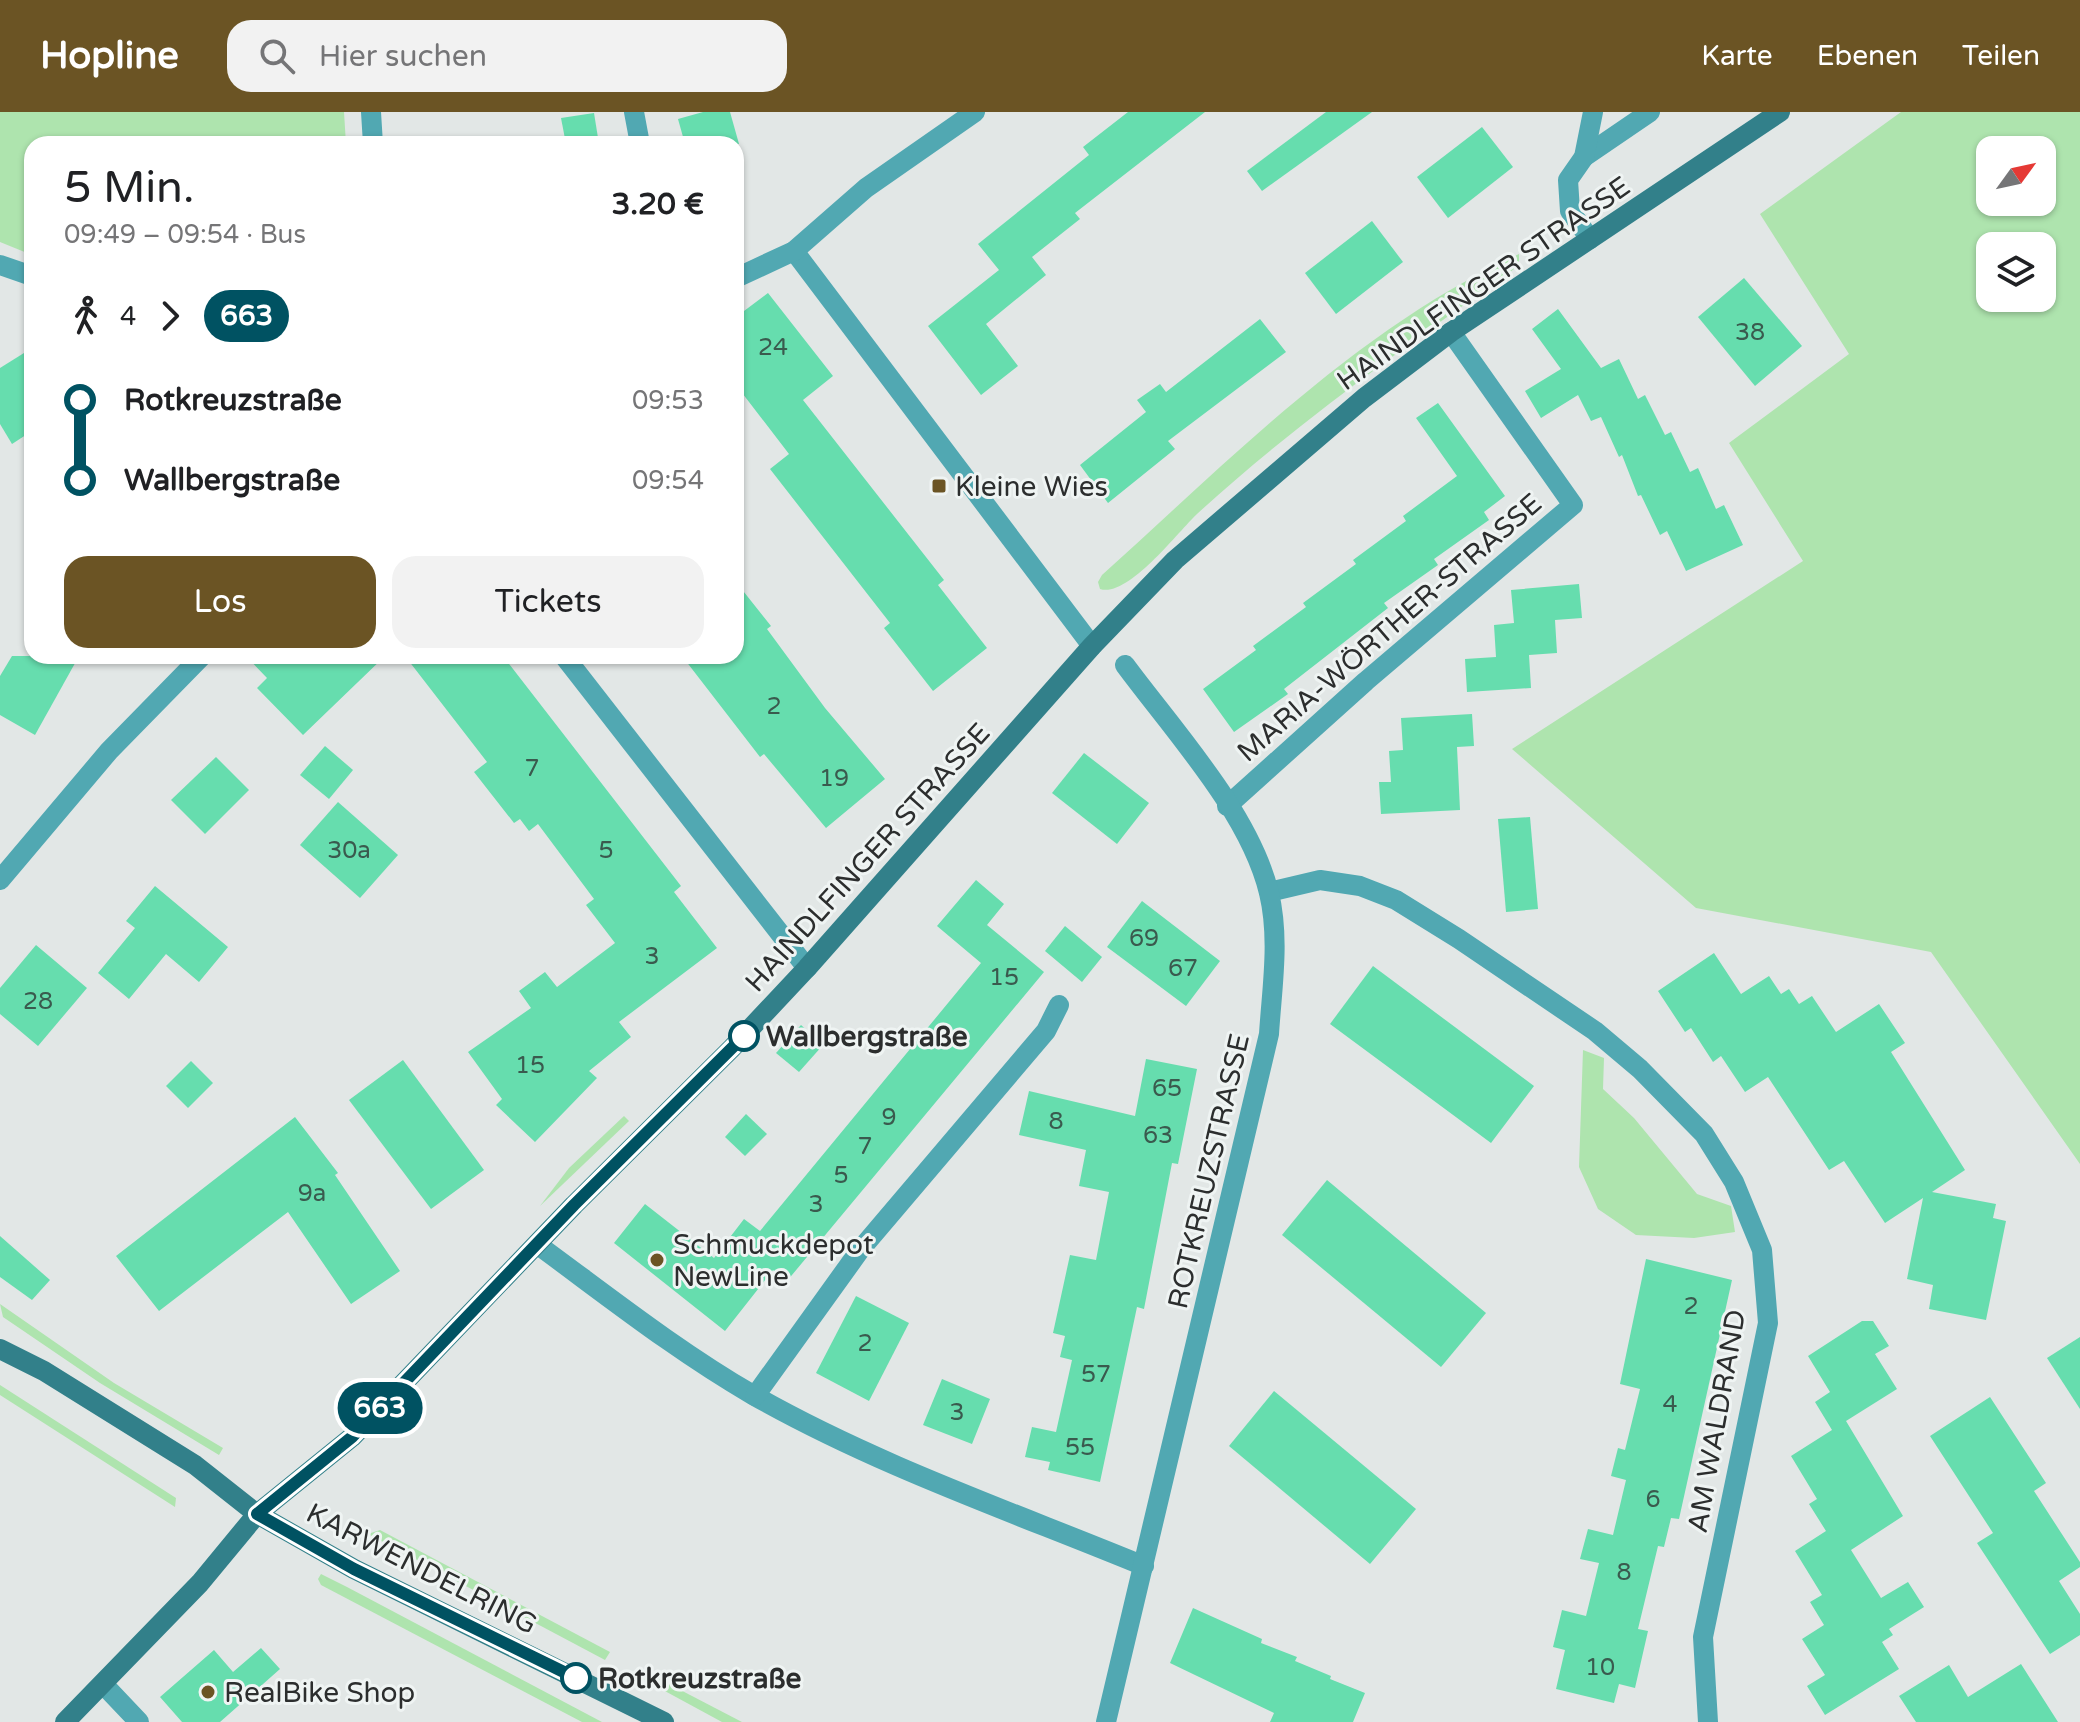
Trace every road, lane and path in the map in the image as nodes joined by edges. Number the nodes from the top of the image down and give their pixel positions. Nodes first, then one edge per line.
1 (371, 112) edge
2 (634, 112) edge
3 (975, 112) edge
4 (1593, 112) edge
5 (1650, 112) edge
6 (1780, 112) edge
7 (372, 136) edge
8 (638, 136) edge
9 (1584, 157) junction
10 (1590, 239) junction
11 (794, 251) junction
12 (0, 265) edge
13 (24, 273) edge
14 (744, 274) edge
15 (1451, 332) junction
16 (1092, 646) junction
17 (194, 664) edge
18 (570, 664) edge
19 (1125, 665) dead end
20 (1227, 806) junction
21 (0, 880) edge
22 (1269, 892) junction
23 (807, 968) junction
24 (1059, 1005) dead end
25 (538, 1245) junction
26 (0, 1349) edge
27 (755, 1396) junction
28 (257, 1514) junction
29 (1144, 1566) junction
30 (103, 1684) junction
31 (65, 1722) edge
32 (139, 1722) edge
33 (664, 1722) edge
34 (1106, 1722) edge
35 (1708, 1722) edge

1 - 7 street
2 - 8 street
3 - 11 street
4 - 9 street
5 - 9 street
6 - 10 street, HAINDLFINGER STRASSE
9 - 10 street
10 - 15 street, HAINDLFINGER STRASSE
11 - 14 street
11 - 16 street
12 - 13 street
15 - 16 street, HAINDLFINGER STRASSE
15 - 20 street, MARIA-WÖRTHER-STRASSE
16 - 23 street, HAINDLFINGER STRASSE
17 - 21 street
18 - 23 street
19 - 20 street, ROTKREUZSTRASSE
20 - 22 street, ROTKREUZSTRASSE
22 - 29 street, ROTKREUZSTRASSE
22 - 35 street, AM WALDRAND
23 - 25 street, HAINDLFINGER STRASSE
24 - 27 street
25 - 27 street
25 - 28 street, HAINDLFINGER STRASSE
26 - 28 street, KARWENDELRING
27 - 29 street
28 - 30 street, HAINDLFINGER STRASSE
28 - 33 street, KARWENDELRING
29 - 34 street, ROTKREUZSTRASSE
30 - 31 street, HAINDLFINGER STRASSE
30 - 32 street

